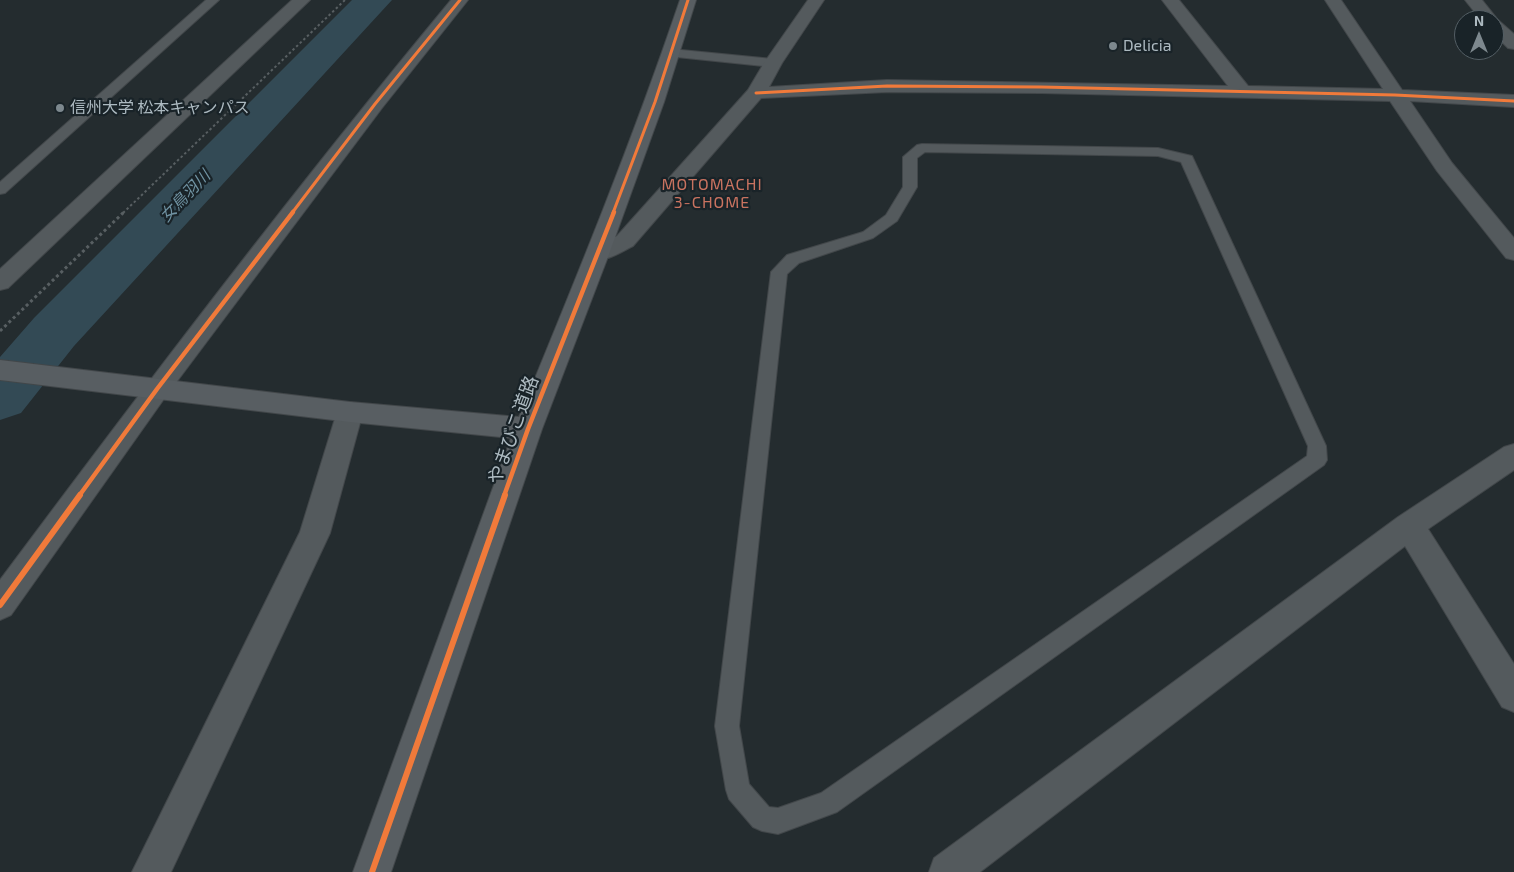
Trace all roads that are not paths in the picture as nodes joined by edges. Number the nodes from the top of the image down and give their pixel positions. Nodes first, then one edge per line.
1 (213, 0) edge
2 (302, 0) edge
3 (460, 0) edge
4 (688, 0) edge
5 (816, 0) edge
6 (1170, 0) edge
7 (1333, 0) edge
8 (1473, 0) edge
9 (1482, 10) edge
10 (1504, 34) edge
11 (1514, 44) edge
12 (671, 53) junction
13 (773, 63) junction
14 (1243, 92) junction
15 (756, 93) junction
16 (1395, 95) junction
17 (1514, 101) edge
18 (0, 190) edge
19 (1514, 252) edge
20 (598, 254) junction
21 (793, 258) joint
22 (0, 282) edge
23 (0, 370) edge
24 (148, 388) junction
25 (350, 412) junction
26 (528, 429) junction
27 (1514, 455) edge
28 (1409, 526) junction
29 (0, 605) edge
30 (1514, 695) edge
31 (151, 872) edge
32 (372, 872) edge
33 (948, 872) edge

1 - 18 lane
2 - 22 street
3 - 24 street
4 - 12 street, やまびこ道路
5 - 13 street
6 - 14 street
7 - 16 street
8 - 9 street
10 - 11 street
12 - 13 lane
12 - 20 street, やまびこ道路
13 - 15 street
14 - 15 street
14 - 16 street
15 - 20 street
16 - 17 street
16 - 19 street
20 - 26 street, やまびこ道路
21 - 21 lane
23 - 24 street
24 - 25 street
24 - 29 street
25 - 26 street
25 - 31 street
26 - 32 street, やまびこ道路
27 - 28 street
28 - 30 street
28 - 33 street

